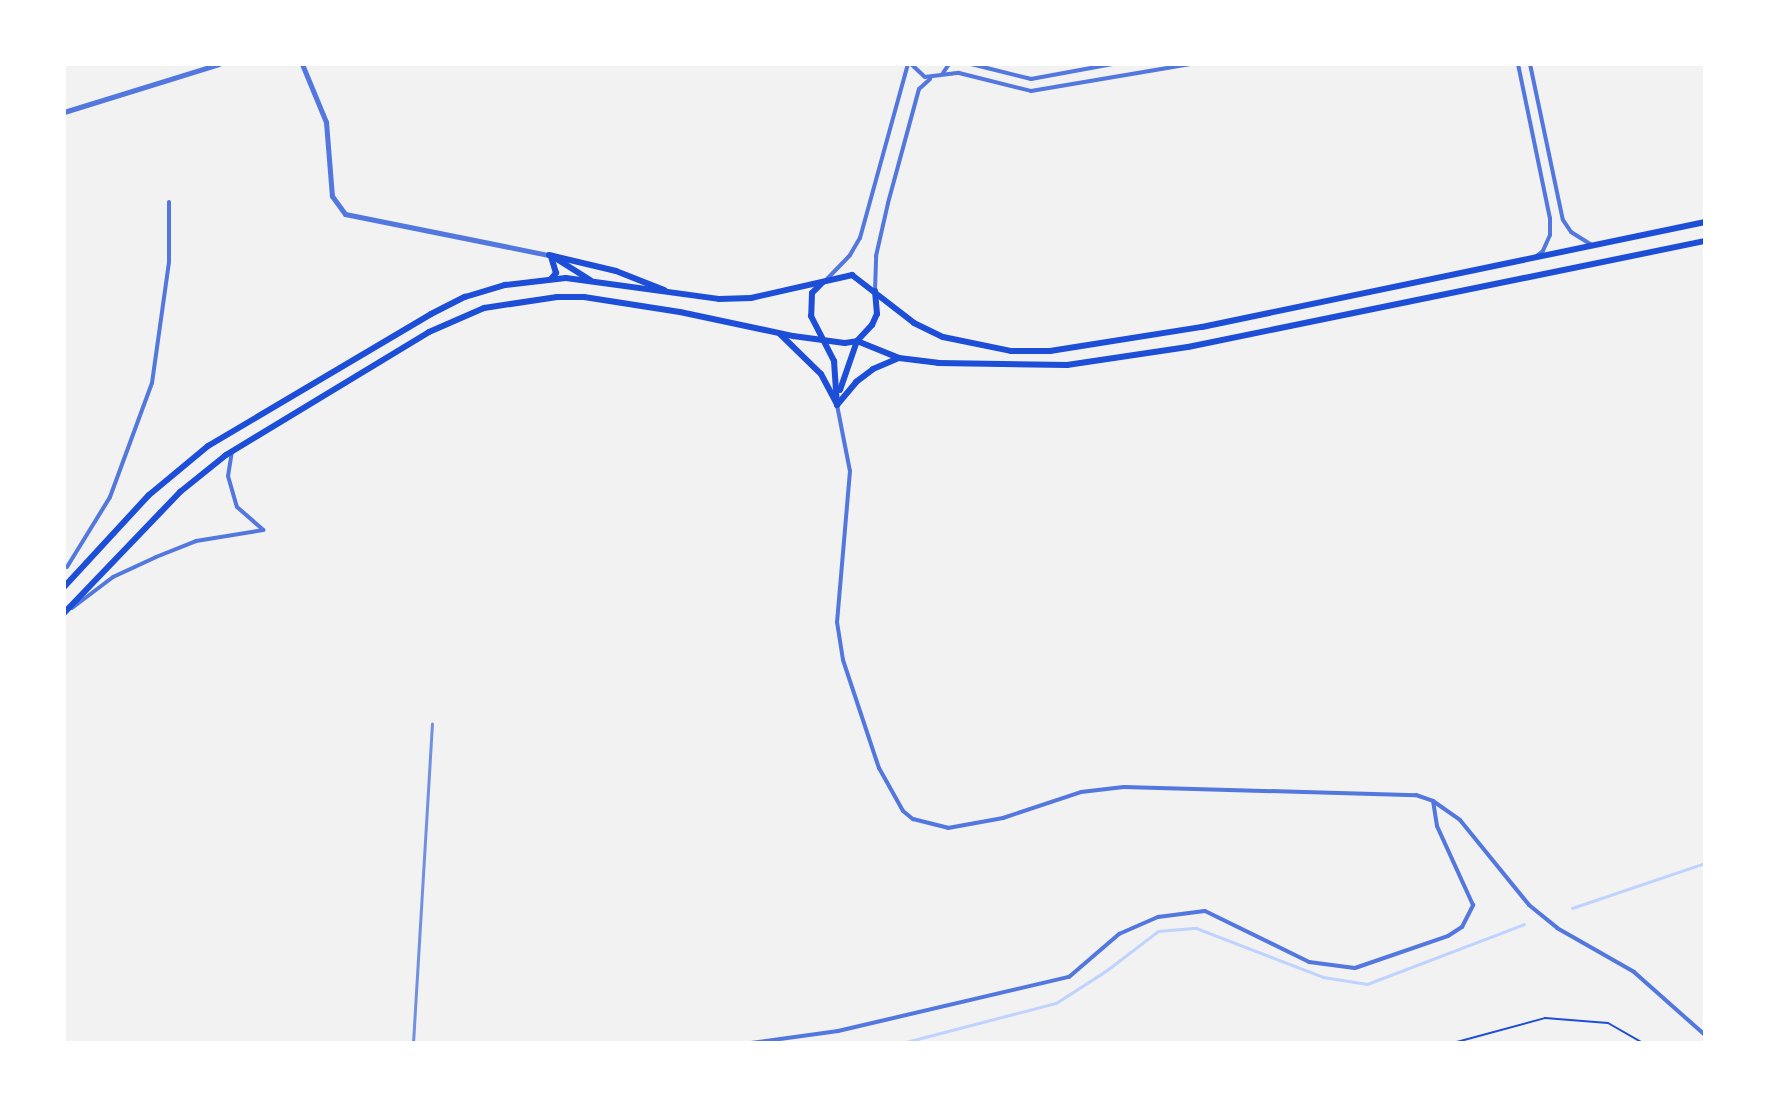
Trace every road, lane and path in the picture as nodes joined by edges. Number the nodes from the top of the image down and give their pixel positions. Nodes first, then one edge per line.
1 (219, 64) edge
2 (302, 64) edge
3 (910, 64) edge
4 (949, 64) edge
5 (971, 64) edge
6 (1113, 64) edge
7 (1191, 64) edge
8 (1518, 64) edge
9 (1530, 64) edge
10 (943, 73) junction
11 (931, 78) junction
12 (64, 112) edge
13 (169, 202) dead end
14 (1705, 222) edge
15 (1705, 241) edge
16 (1594, 246) junction
17 (549, 255) junction
18 (1532, 259) junction
19 (827, 279) junction
20 (551, 280) junction
21 (596, 285) junction
22 (875, 290) junction
23 (675, 294) junction
24 (618, 302) junction
25 (778, 333) junction
26 (824, 339) junction
27 (857, 341) junction
28 (899, 358) junction
29 (837, 405) junction
30 (232, 451) junction
31 (67, 567) dead end
32 (64, 587) edge
33 (64, 614) edge
34 (1433, 801) junction
35 (1705, 1035) edge
36 (751, 1043) edge
37 (1453, 1043) edge
38 (1643, 1043) edge

1 - 12 street
2 - 17 street
3 - 11 street
3 - 19 street
4 - 10 street
5 - 6 street
7 - 10 street
8 - 18 street
9 - 16 street
10 - 11 street
11 - 22 street
13 - 31 street
14 - 16 main road
15 - 28 main road
16 - 18 main road
17 - 20 main road
17 - 21 main road
17 - 23 main road
18 - 22 main road
19 - 22 main road
19 - 23 main road
19 - 26 main road
20 - 21 main road
20 - 32 main road
21 - 23 main road
21 - 24 main road
22 - 27 main road
24 - 25 main road
24 - 30 main road
25 - 26 main road
25 - 29 main road
26 - 27 main road
26 - 29 main road
27 - 28 main road
27 - 29 main road
28 - 29 main road
29 - 34 street
30 - 33 main road
30 - 33 street
34 - 35 street
34 - 36 street
37 - 38 path

